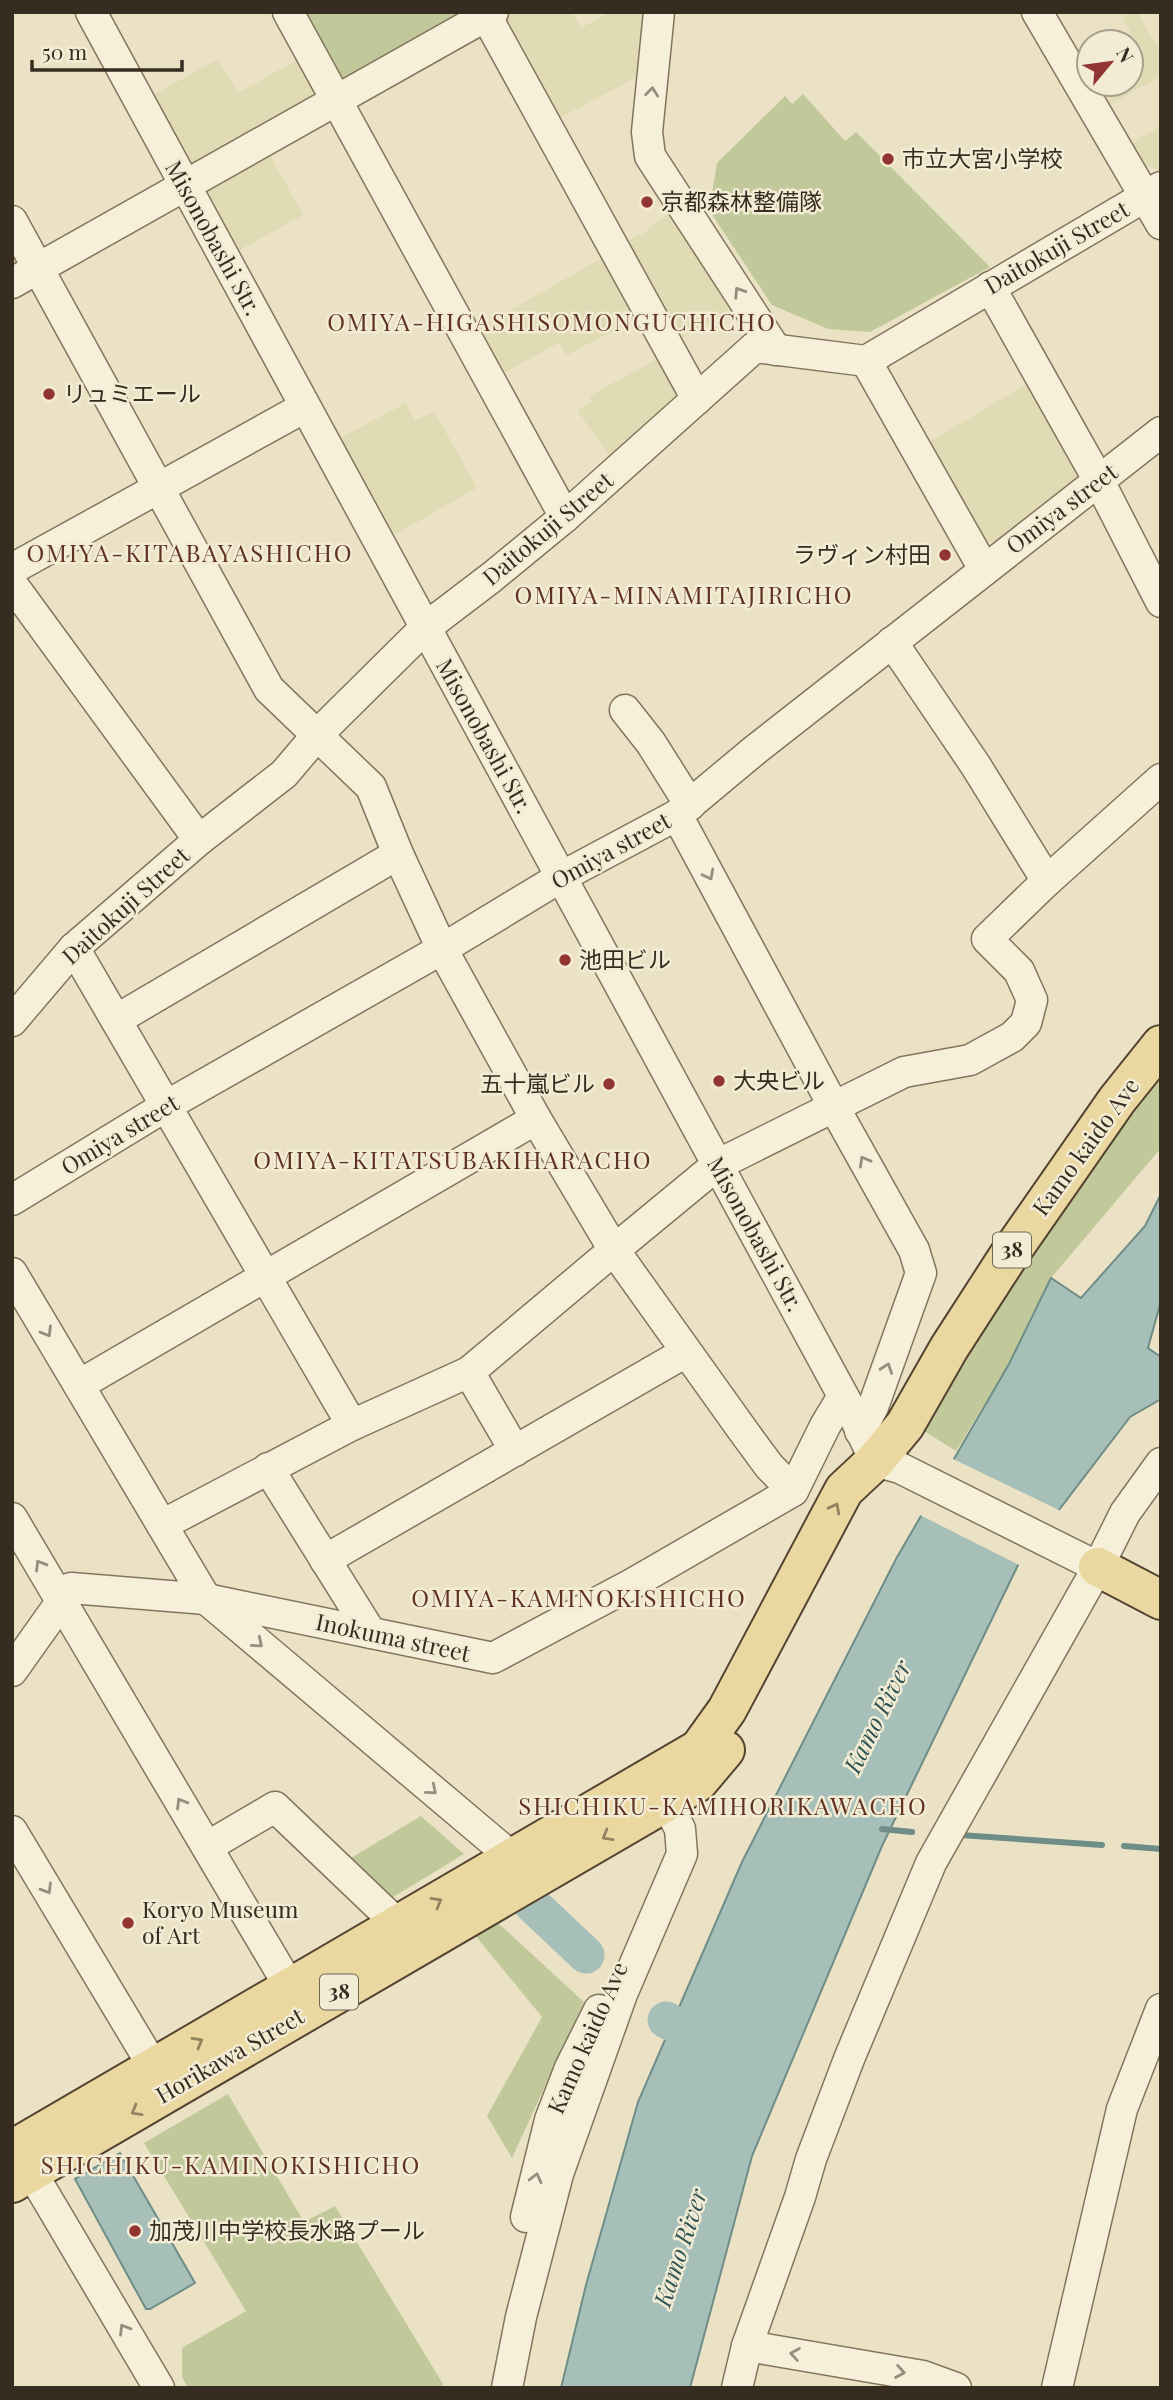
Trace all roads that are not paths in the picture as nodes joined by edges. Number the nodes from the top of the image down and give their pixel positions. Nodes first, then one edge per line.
1 (91, 12) edge
2 (288, 12) edge
3 (1037, 12) edge
4 (660, 13) edge
5 (488, 14) edge
6 (336, 101) junction
7 (185, 186) junction
8 (1153, 192) edge
9 (12, 221) edge
10 (1161, 225) edge
11 (38, 269) junction
12 (12, 283) edge
13 (990, 287) junction
14 (776, 350) junction
15 (866, 361) junction
16 (697, 399) junction
17 (305, 407) junction
18 (1161, 432) edge
19 (1099, 481) junction
20 (158, 488) junction
21 (565, 517) junction
22 (12, 569) edge
23 (984, 569) junction
24 (12, 584) edge
25 (1161, 602) edge
26 (425, 628) junction
27 (892, 642) junction
28 (625, 710) dead end
29 (318, 734) junction
30 (1161, 779) edge
31 (683, 810) junction
32 (199, 840) junction
33 (398, 854) junction
34 (561, 877) junction
35 (1047, 881) junction
36 (74, 948) junction
37 (442, 949) junction
38 (116, 1020) junction
39 (12, 1021) edge
40 (1161, 1045) edge
41 (166, 1106) junction
42 (834, 1107) junction
43 (536, 1119) junction
44 (717, 1165) junction
45 (12, 1200) edge
46 (614, 1250) junction
47 (12, 1273) edge
48 (265, 1276) junction
49 (686, 1352) junction
50 (469, 1372) junction
51 (79, 1385) junction
52 (843, 1396) junction
53 (352, 1425) junction
54 (515, 1451) junction
55 (878, 1453) junction
56 (1161, 1463) edge
57 (268, 1468) junction
58 (793, 1491) junction
59 (12, 1518) edge
60 (162, 1525) junction
61 (325, 1560) junction
62 (1092, 1564) junction
63 (206, 1599) junction
64 (1161, 1600) edge
65 (62, 1602) junction
66 (371, 1633) junction
67 (12, 1671) edge
68 (656, 1797) junction
69 (12, 1831) edge
70 (207, 1847) junction
71 (513, 1858) junction
72 (405, 1937) junction
73 (298, 2000) junction
74 (1161, 2009) edge
75 (162, 2080) junction
76 (17, 2158) edge
77 (747, 2346) junction
78 (159, 2388) edge
79 (489, 2388) edge
80 (507, 2388) edge
81 (737, 2388) edge
82 (956, 2388) edge
83 (1057, 2388) edge

1 - 7 street, Misonobashi Str.
2 - 6 street
3 - 8 street
14 -> 4 street
5 - 6 street
5 - 16 street
6 - 7 street
6 - 21 street
7 - 11 street
7 - 17 street, Misonobashi Str.
8 - 10 street
8 - 13 street, Daitokuji Street
9 - 11 street
11 - 12 street
11 - 20 street
13 - 15 street, Daitokuji Street
13 - 19 street
14 - 15 street, Daitokuji Street
14 - 16 street, Daitokuji Street
15 - 23 street
16 - 21 street, Daitokuji Street
17 - 20 street
17 - 26 street, Misonobashi Str.
18 - 19 street, Omiya street
19 - 23 street, Omiya street
19 - 25 street
20 - 22 street
20 - 29 street
21 - 26 street, Daitokuji Street
23 - 27 street, Omiya street
24 - 32 street
26 - 29 street, Daitokuji Street
26 - 34 street, Misonobashi Str.
27 - 31 street, Omiya street
27 - 35 street
28 - 31 street
29 - 32 street, Daitokuji Street
29 - 33 street
30 - 35 street
31 - 34 street, Omiya street
31 -> 42 street
32 - 36 street, Daitokuji Street
33 - 37 street
33 - 38 street
34 - 37 street, Omiya street
34 - 44 street, Misonobashi Str.
35 - 42 street
36 - 38 street
36 - 39 street, Daitokuji Street
37 - 41 street, Omiya street
37 - 43 street
38 - 41 street
40 - 55 main road, Kamo kaido Ave / 38
41 - 45 street, Omiya street
41 - 48 street
42 - 44 street
55 -> 42 street
43 - 46 street
43 - 48 street
44 - 46 street
44 - 52 street, Misonobashi Str.
46 - 49 street
46 - 50 street
47 -> 51 street
48 - 51 street
48 - 53 street
49 - 54 street
49 - 58 street
50 - 53 street
50 - 54 street
51 - 60 street
52 - 55 street, Misonobashi Str.
52 - 58 street
53 - 57 street
54 - 61 street
55 - 62 street
55 - 68 main road, Kamo kaido Ave / 38
56 - 62 street
57 - 60 street
57 - 61 street
58 - 66 street, Inokuma street
65 -> 59 street
60 - 63 street
61 - 66 street
62 - 64 main road
62 - 77 street
63 - 65 street, Inokuma street
63 - 66 street, Inokuma street
63 -> 71 street
65 - 67 street, Inokuma street
70 -> 65 street
68 - 71 main road, Horikawa Street / 38
68 -> 72 main road, Horikawa Street / 38
79 -> 68 street, Kamo kaido Ave
68 - 80 street, Kamo kaido Ave
69 -> 75 street
70 - 72 street
70 - 73 street
72 -> 71 main road, Horikawa Street / 38
72 - 73 main road, Horikawa Street / 38
73 - 75 main road, Horikawa Street / 38
74 - 83 street
75 - 76 main road, Horikawa Street / 38
78 -> 76 street
77 - 81 street
77 - 82 street

